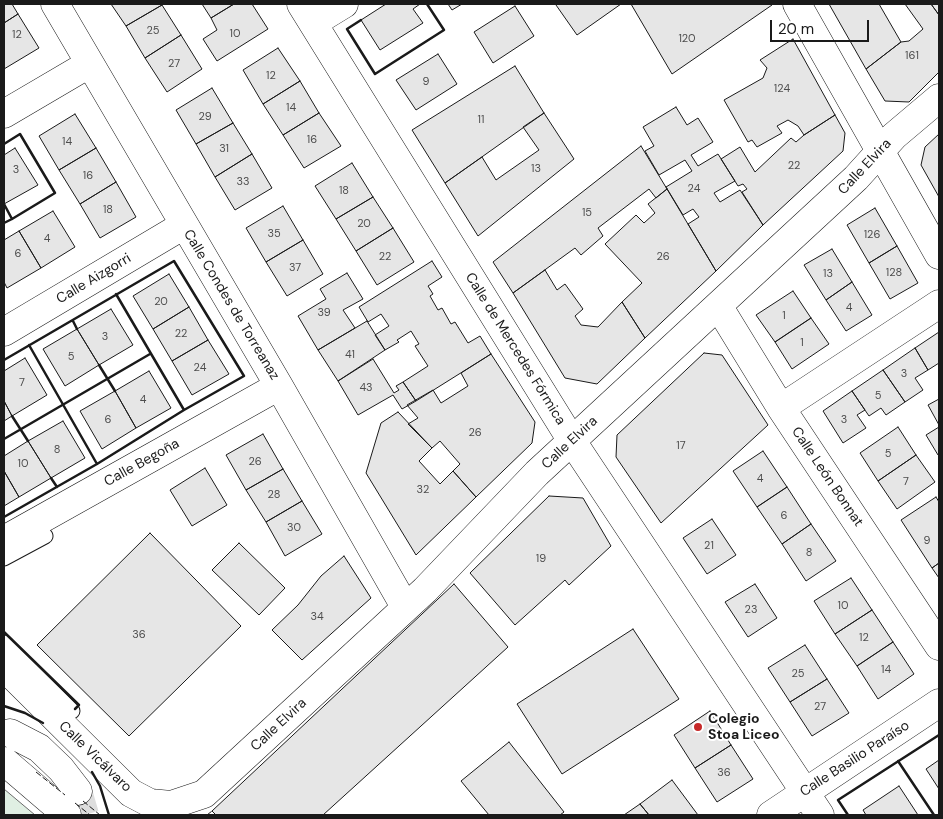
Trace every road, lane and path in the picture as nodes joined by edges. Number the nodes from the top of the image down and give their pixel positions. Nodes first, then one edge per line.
1 (55, 4) edge
2 (344, 4) edge
3 (797, 4) edge
4 (307, 14) edge
5 (89, 64) junction
6 (939, 98) edge
7 (4, 114) edge
8 (880, 151) junction
9 (184, 225) junction
10 (939, 255) edge
11 (939, 304) edge
12 (719, 306) junction
13 (4, 332) edge
14 (279, 386) junction
15 (781, 408) junction
16 (572, 441) junction
17 (46, 536) dead end
18 (4, 540) edge
19 (4, 558) edge
20 (406, 607) junction
21 (4, 644) edge
22 (939, 646) edge
23 (4, 667) edge
24 (939, 703) edge
25 (72, 711) dead end
26 (10, 733) dead end
27 (4, 761) edge
28 (804, 792) junction
29 (204, 794) joint
30 (73, 803) edge
31 (771, 815) edge
32 (820, 815) edge

1 - 5 street, Calle Condes de Torreanaz
2 - 4 street
3 - 8 street
4 - 16 street, Calle de Mercedes Fórmica
5 - 7 street
5 - 9 street, Calle Condes de Torreanaz
6 - 8 street, Calle Elvira
8 - 10 street
8 - 12 street, Calle Elvira
9 - 13 street, Calle Aizgorri
9 - 14 street, Calle Condes de Torreanaz
11 - 15 street
12 - 15 street, Calle León Bonnat
12 - 16 street, Calle Elvira
14 - 18 street, Calle Begoña
14 - 20 street, Calle Condes de Torreanaz
15 - 22 street, Calle León Bonnat
16 - 20 street, Calle Elvira
16 - 28 street, Calle de Mercedes Fórmica
17 - 19 lane
20 - 29 street, Calle Elvira
21 - 25 lane
23 - 29 street, Calle Vicálvaro
24 - 28 street, Calle Basilio Paraíso
26 - 30 street
27 - 30 street
28 - 31 street, Calle Basilio Paraíso
28 - 32 street, Calle de Mercedes Fórmica

